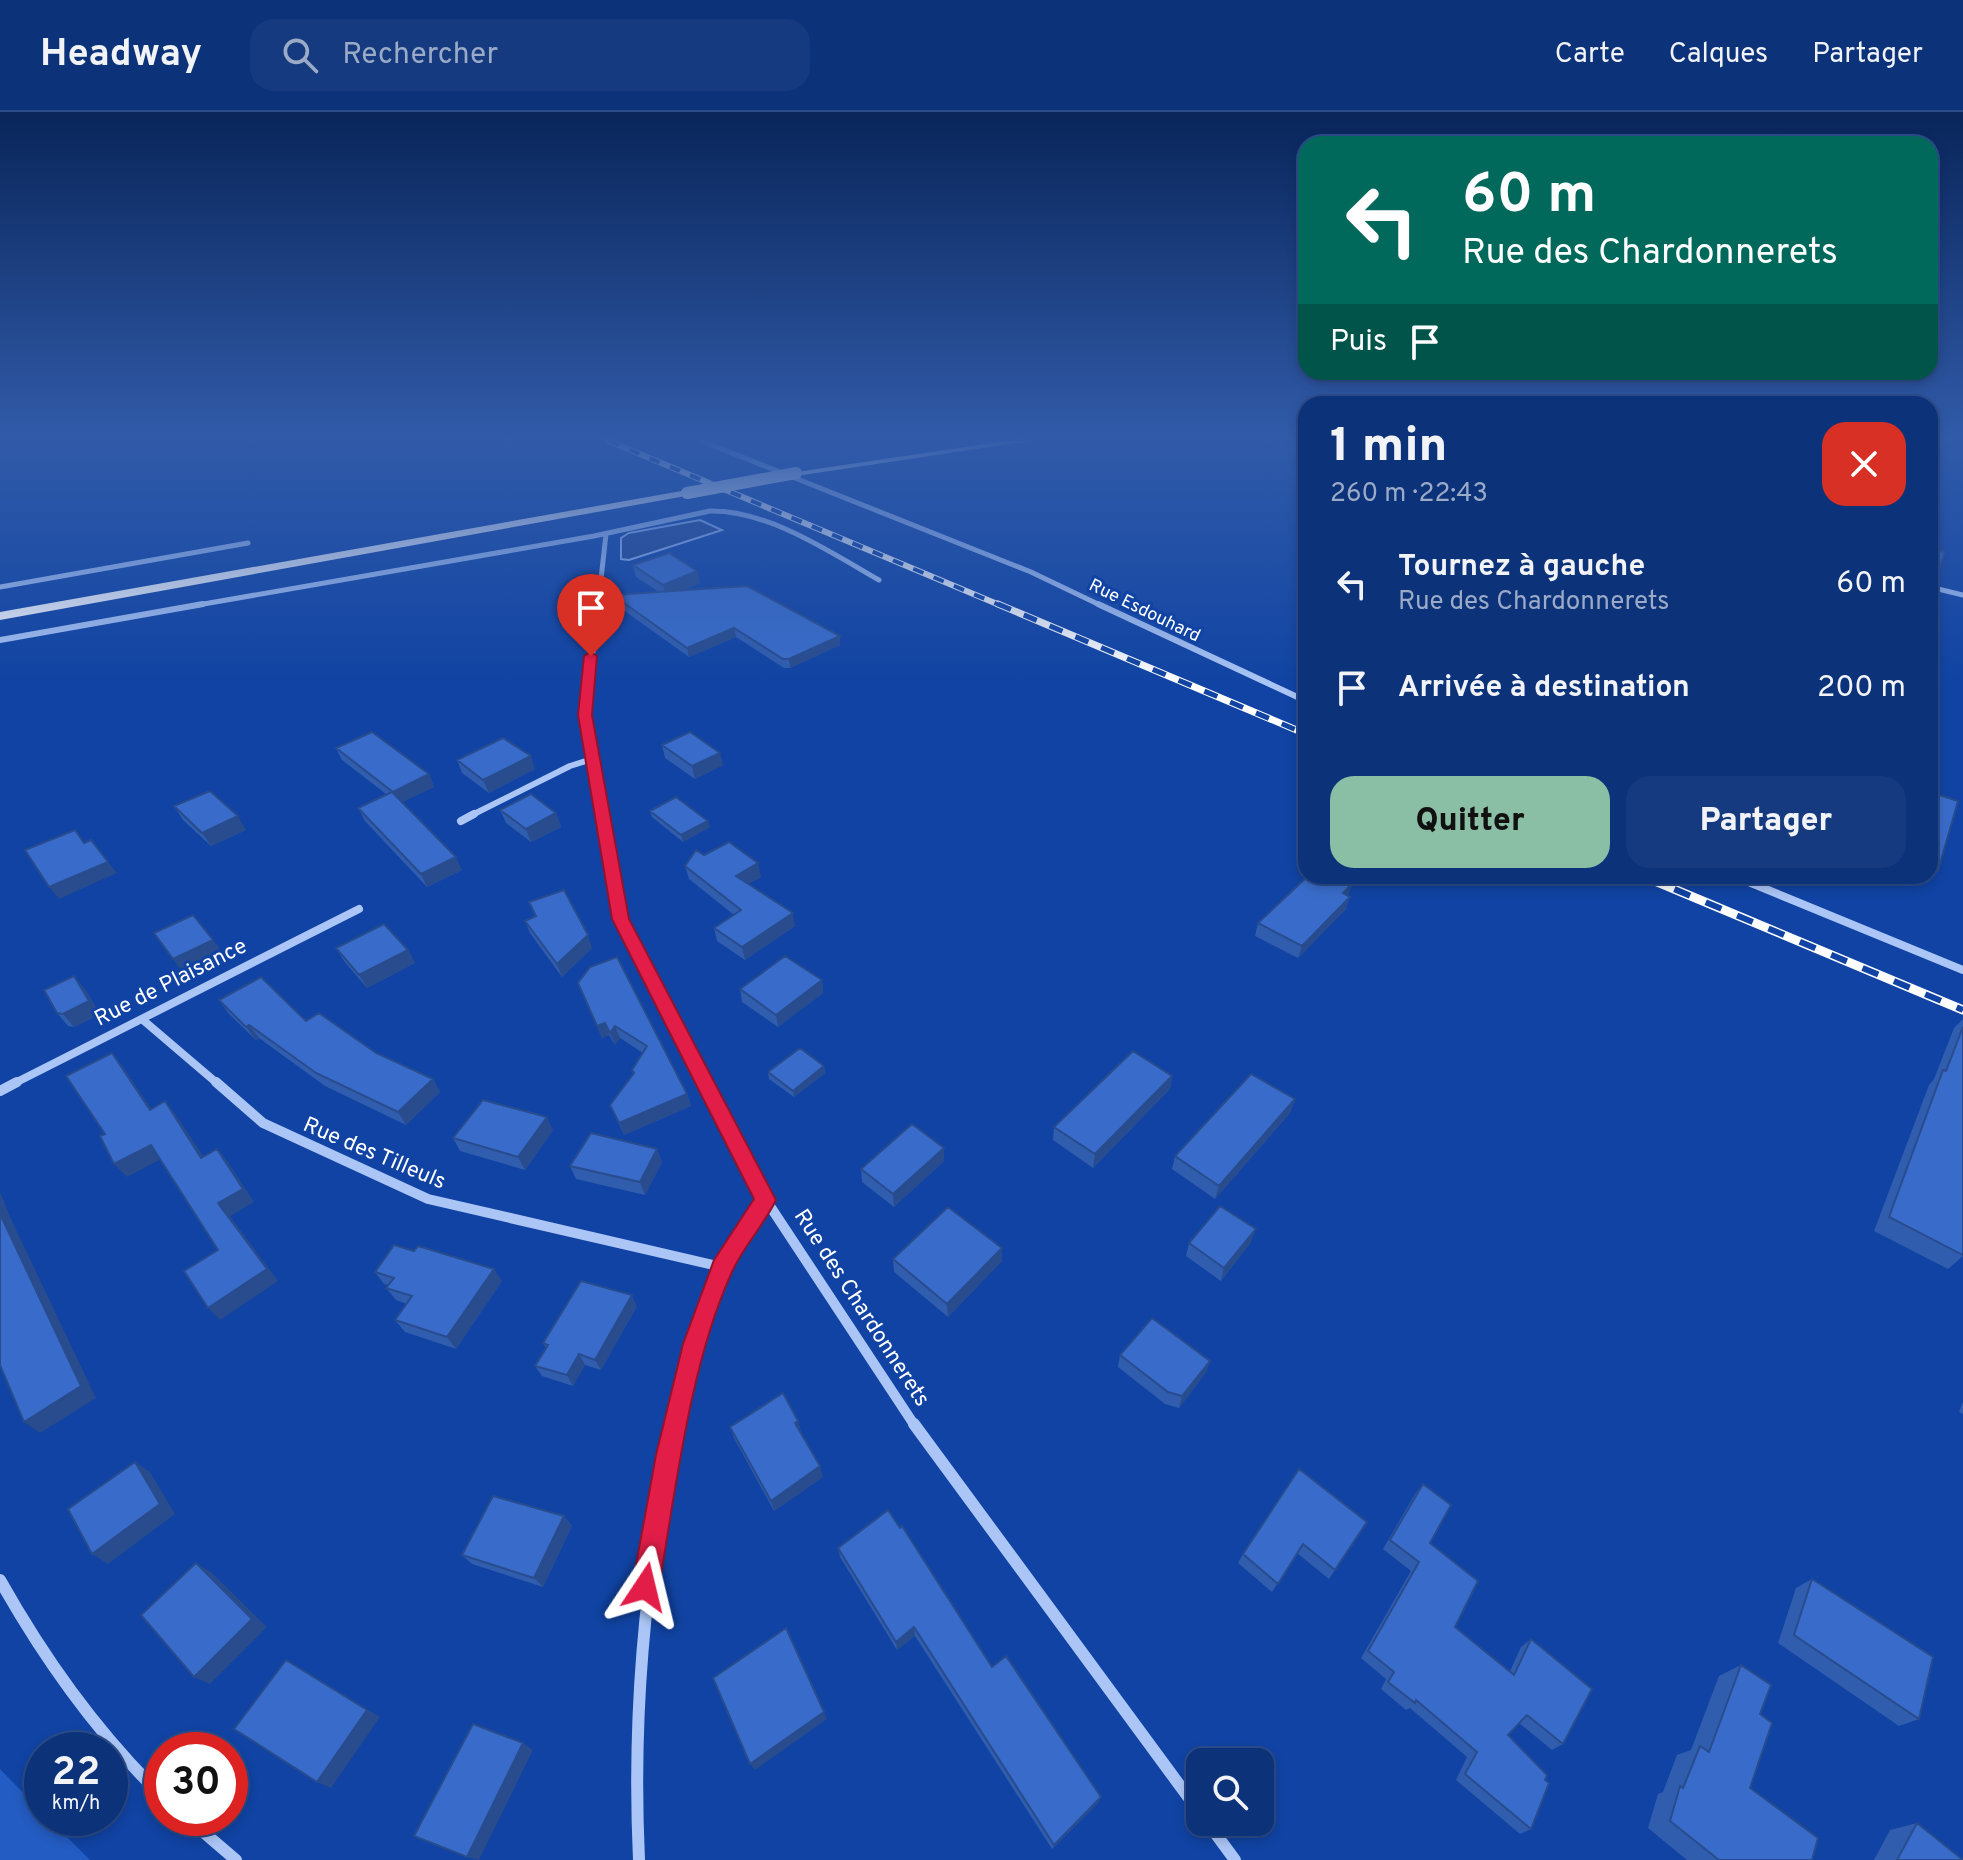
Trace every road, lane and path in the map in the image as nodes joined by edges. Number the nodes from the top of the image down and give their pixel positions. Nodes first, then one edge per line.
1 (522, 523) edge
2 (647, 523) edge
3 (760, 523) edge
4 (907, 523) edge
5 (606, 534) junction
6 (248, 543) dead end
7 (879, 580) dead end
8 (0, 587) edge
9 (1938, 589) edge
10 (1963, 595) edge
11 (0, 616) edge
12 (0, 640) edge
13 (1298, 698) edge
14 (592, 759) junction
15 (461, 821) dead end
16 (1753, 884) edge
17 (359, 909) dead end
18 (1963, 970) edge
19 (143, 1020) junction
20 (0, 1091) edge
21 (766, 1200) junction
22 (722, 1267) junction
23 (0, 1580) edge
24 (144, 1777) edge
25 (1186, 1794) edge
26 (208, 1836) edge
27 (1217, 1836) edge
28 (236, 1860) edge
29 (639, 1860) edge
30 (1235, 1860) edge

1 - 11 main road, bridge
2 - 5 street
3 - 7 street
4 - 13 street, Rue Esdouhard
5 - 12 street
5 - 14 street, Rue des Chardonnerets
6 - 8 street
9 - 10 street
14 - 15 street
14 - 21 street, Rue des Chardonnerets
16 - 18 street
17 - 19 street, Rue de Plaisance
19 - 20 street, Rue de Plaisance
19 - 22 street, Rue des Tilleuls
21 - 22 street
21 - 25 street, Rue des Chardonnerets
22 - 29 street
23 - 24 street
26 - 28 street
27 - 30 street

